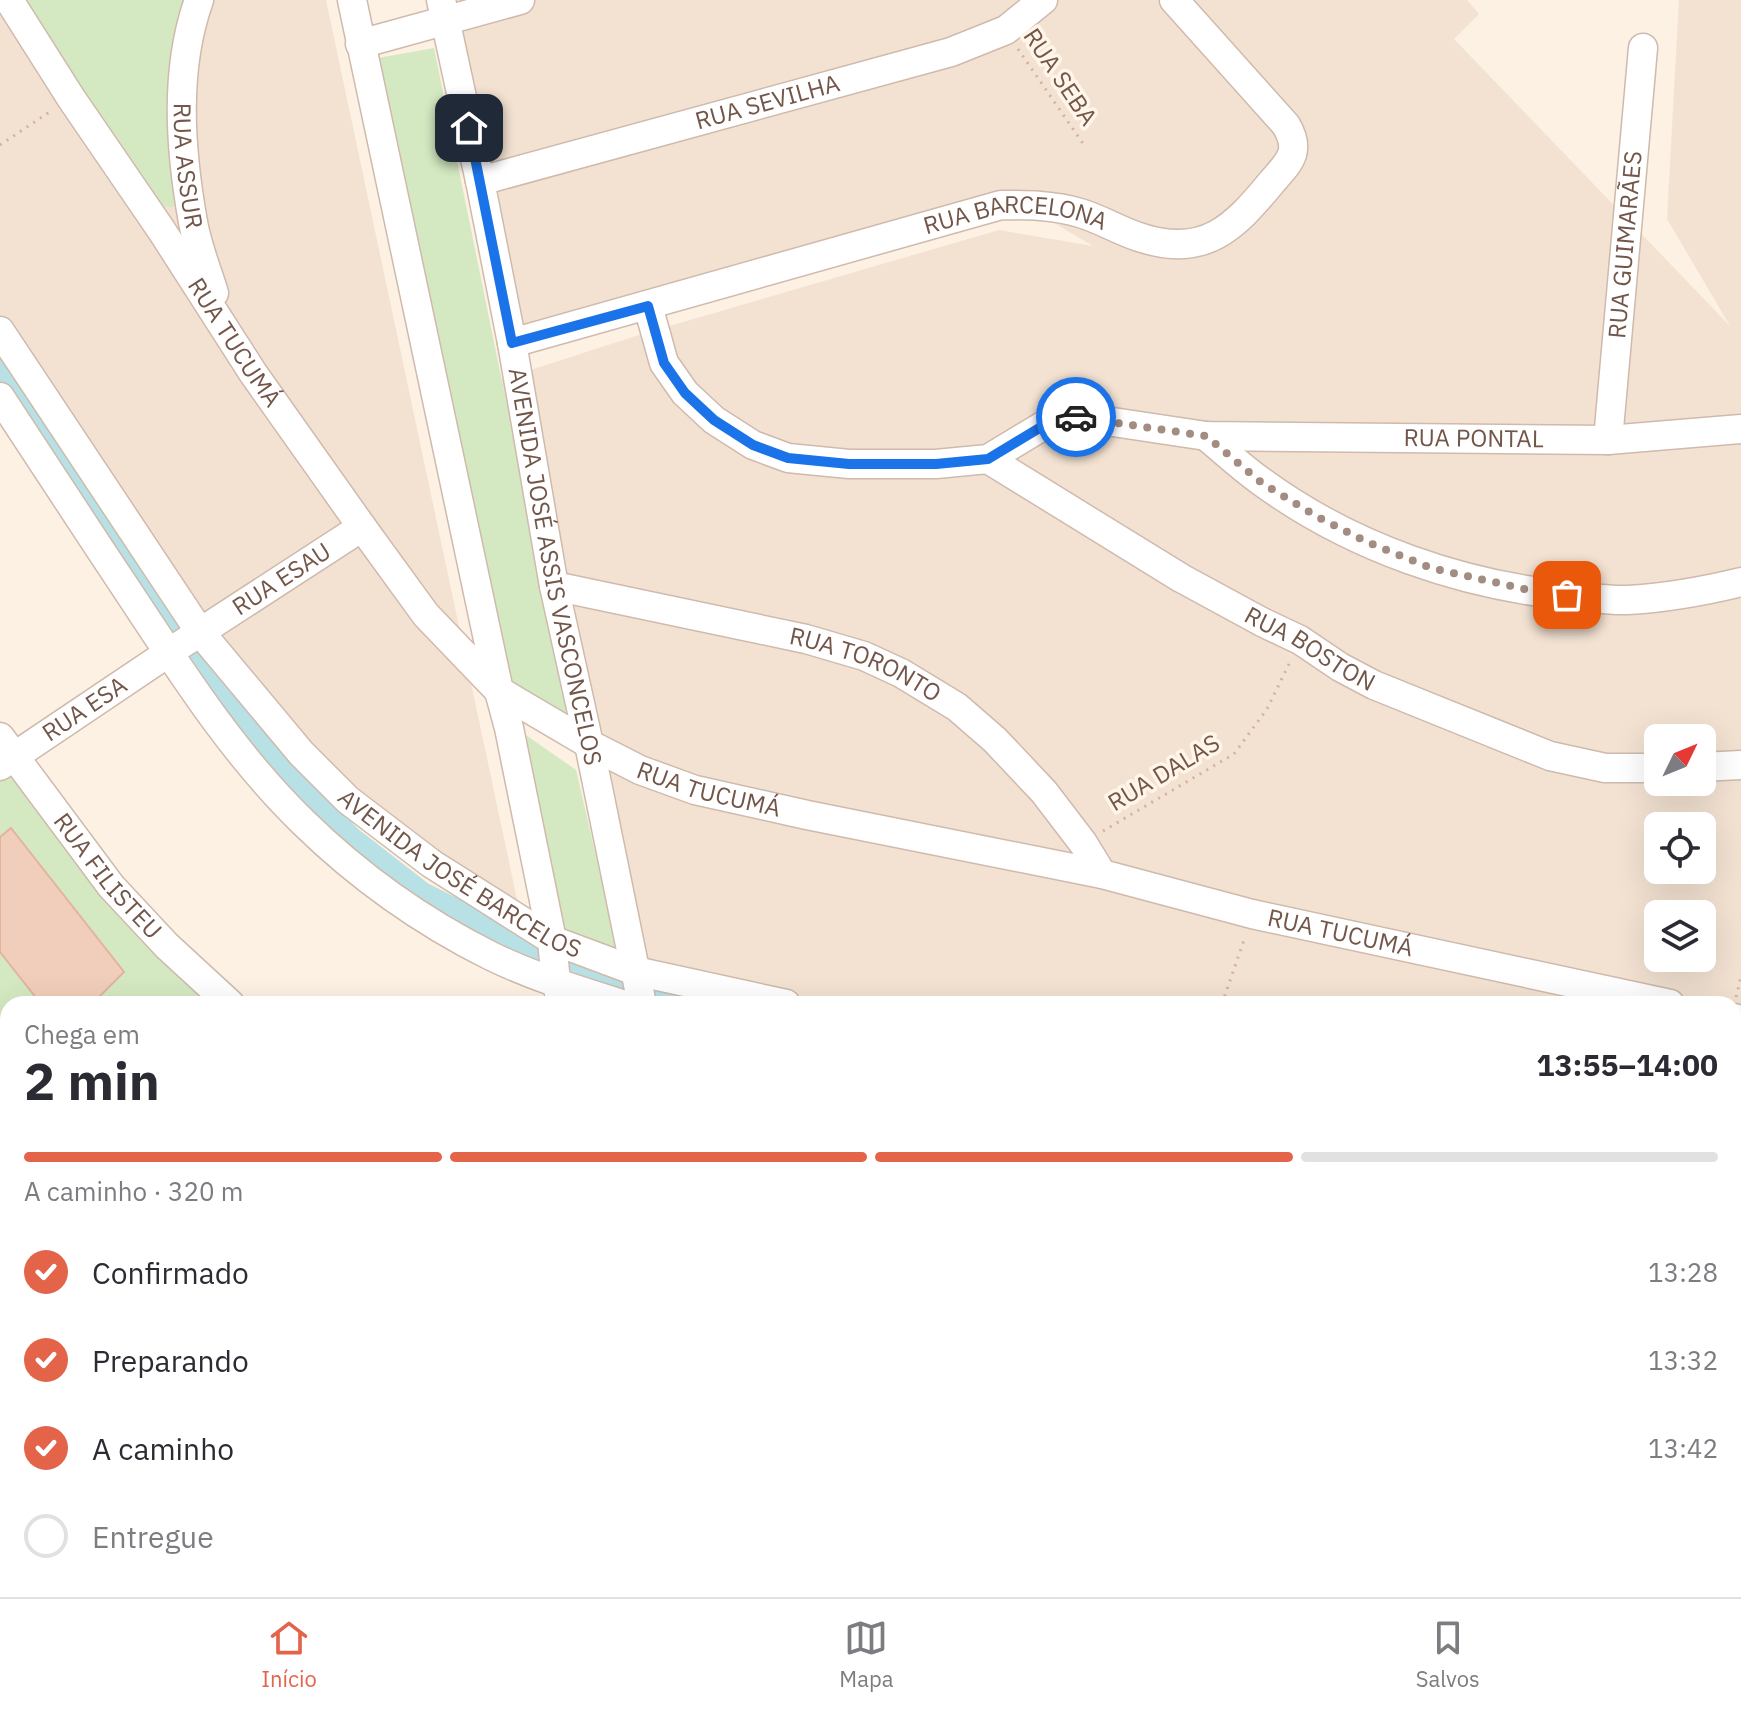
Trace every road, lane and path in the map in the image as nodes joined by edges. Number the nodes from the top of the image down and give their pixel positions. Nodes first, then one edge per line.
1 (9, 0) edge
2 (199, 0) edge
3 (352, 0) edge
4 (520, 0) edge
5 (1043, 0) edge
6 (1174, 0) edge
7 (443, 11) edge
8 (1006, 30) junction
9 (360, 44) junction
10 (1643, 48) dead end
11 (71, 98) junction
12 (0, 145) edge
13 (1084, 145) dead end
14 (480, 181) junction
15 (193, 224) junction
16 (162, 231) junction
17 (648, 306) junction
18 (224, 328) junction
19 (0, 331) edge
20 (512, 343) junction
21 (0, 397) edge
22 (1741, 429) edge
23 (1206, 436) junction
24 (1608, 440) junction
25 (988, 459) junction
26 (362, 527) junction
27 (1741, 582) edge
28 (554, 586) junction
29 (1300, 640) junction
30 (185, 642) junction
31 (499, 691) junction
32 (589, 744) junction
33 (4, 753) edge
34 (1741, 765) edge
35 (1716, 766) edge
36 (1644, 768) edge
37 (1083, 843) junction
38 (1102, 874) junction
39 (1252, 914) junction
40 (556, 971) edge
41 (635, 991) edge
42 (221, 996) edge
43 (693, 996) edge
44 (1225, 996) edge
45 (1633, 996) edge

1 - 11 street, RUA TUCUMÁ
2 - 15 street, RUA ASSUR
3 - 9 street
4 - 7 street
5 - 8 street, RUA SEVILHA
6 - 17 street, RUA BARCELONA
7 - 9 street
7 - 14 street, AVENIDA JOSÉ ASSIS VASCONCELOS
8 - 13 path, RUA SEBA
8 - 14 street, RUA SEVILHA
9 - 31 street
10 - 24 street, RUA GUIMARÃES
11 - 12 path
11 - 16 street, RUA TUCUMÁ
14 - 20 street, AVENIDA JOSÉ ASSIS VASCONCELOS
15 - 16 street
15 - 18 street, RUA ASSUR
16 - 18 street, RUA TUCUMÁ
17 - 20 street, RUA BARCELONA
17 - 25 street
18 - 26 street, RUA TUCUMÁ
19 - 30 street, AVENIDA JOSÉ BARCELOS
20 - 28 street, AVENIDA JOSÉ ASSIS VASCONCELOS
21 - 30 street, AVENIDA JOSÉ BARCELOS
22 - 24 street, RUA PONTAL
23 - 24 street, RUA PONTAL
23 - 25 street
23 - 27 street
25 - 29 street, RUA BOSTON
26 - 30 street, RUA ESAU
26 - 31 street, RUA TUCUMÁ
28 - 32 street, AVENIDA JOSÉ ASSIS VASCONCELOS
28 - 37 street, RUA TORONTO
29 - 36 street, RUA BOSTON
29 - 37 path, RUA DALAS
30 - 33 street, RUA ESA
30 - 40 street, AVENIDA JOSÉ BARCELOS
30 - 40 street, AVENIDA JOSÉ BARCELOS
31 - 32 street, RUA TUCUMÁ
31 - 40 street
32 - 38 street, RUA TUCUMÁ
32 - 41 street, AVENIDA JOSÉ ASSIS VASCONCELOS
33 - 42 street, RUA FILISTEU
34 - 35 street
37 - 38 street, RUA TORONTO
38 - 39 street, RUA TUCUMÁ
39 - 44 path
39 - 45 street, RUA TUCUMÁ
40 - 41 street, AVENIDA JOSÉ BARCELOS
40 - 41 street, AVENIDA JOSÉ BARCELOS
41 - 43 street, AVENIDA JOSÉ BARCELOS

